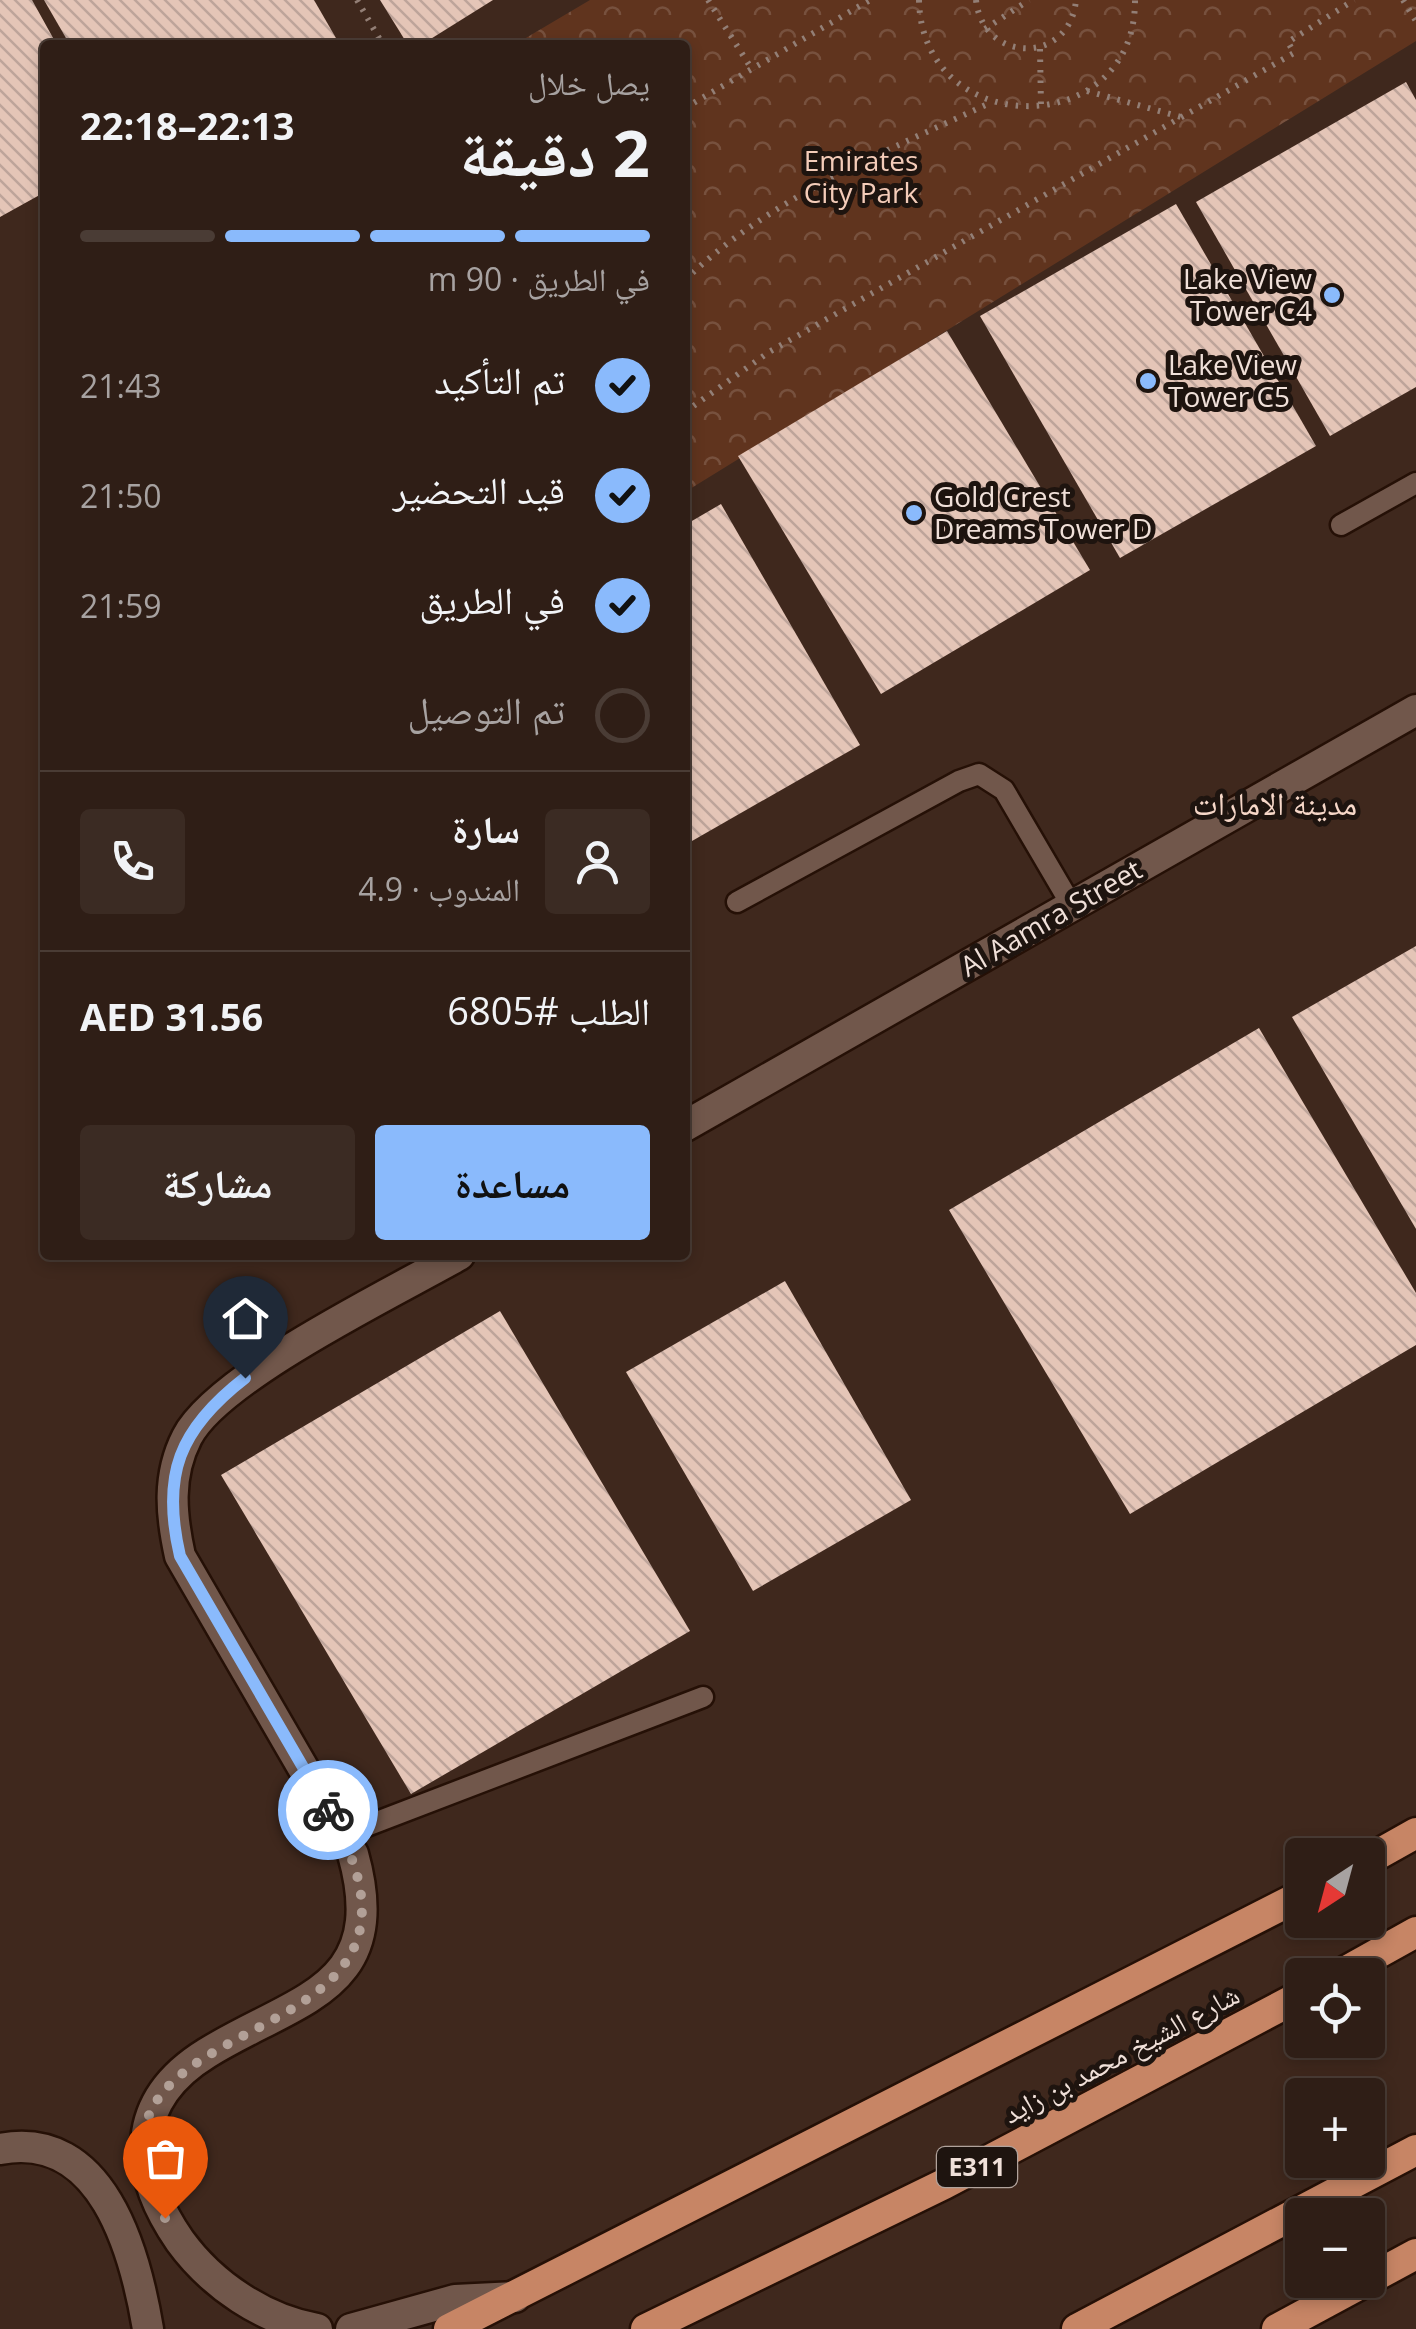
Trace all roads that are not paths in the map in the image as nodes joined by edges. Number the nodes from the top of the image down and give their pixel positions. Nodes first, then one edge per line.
1 (1416, 483) edge
2 (1340, 526) dead end
3 (1416, 710) edge
4 (737, 902) dead end
5 (1072, 906) junction
6 (690, 1123) edge
7 (450, 1260) edge
8 (703, 1698) dead end
9 (1416, 1833) edge
10 (343, 1836) junction
11 (1385, 1850) edge
12 (1285, 1904) edge
13 (1416, 1932) edge
14 (1369, 1958) edge
15 (1285, 2004) edge
16 (0, 2149) edge
17 (1416, 2150) edge
18 (147, 2179) junction
19 (103, 2198) junction
20 (1416, 2254) edge
21 (518, 2297) junction
22 (148, 2329) edge
23 (317, 2329) edge
24 (352, 2329) edge
25 (449, 2329) edge
26 (646, 2329) edge
27 (1077, 2329) edge
28 (1277, 2329) edge

1 - 2 lane
3 - 5 street, Al Aamra Street
4 - 5 lane
5 - 6 street, Al Aamra Street
7 - 10 street
8 - 10 lane
9 - 11 highway
10 - 18 street
12 - 21 highway
13 - 14 highway
15 - 26 highway, شارع الشيخ محمد بن زايد / E311
16 - 19 street
17 - 27 highway
18 - 19 street
18 - 23 street
19 - 22 street
20 - 28 highway
21 - 24 street
21 - 25 highway

